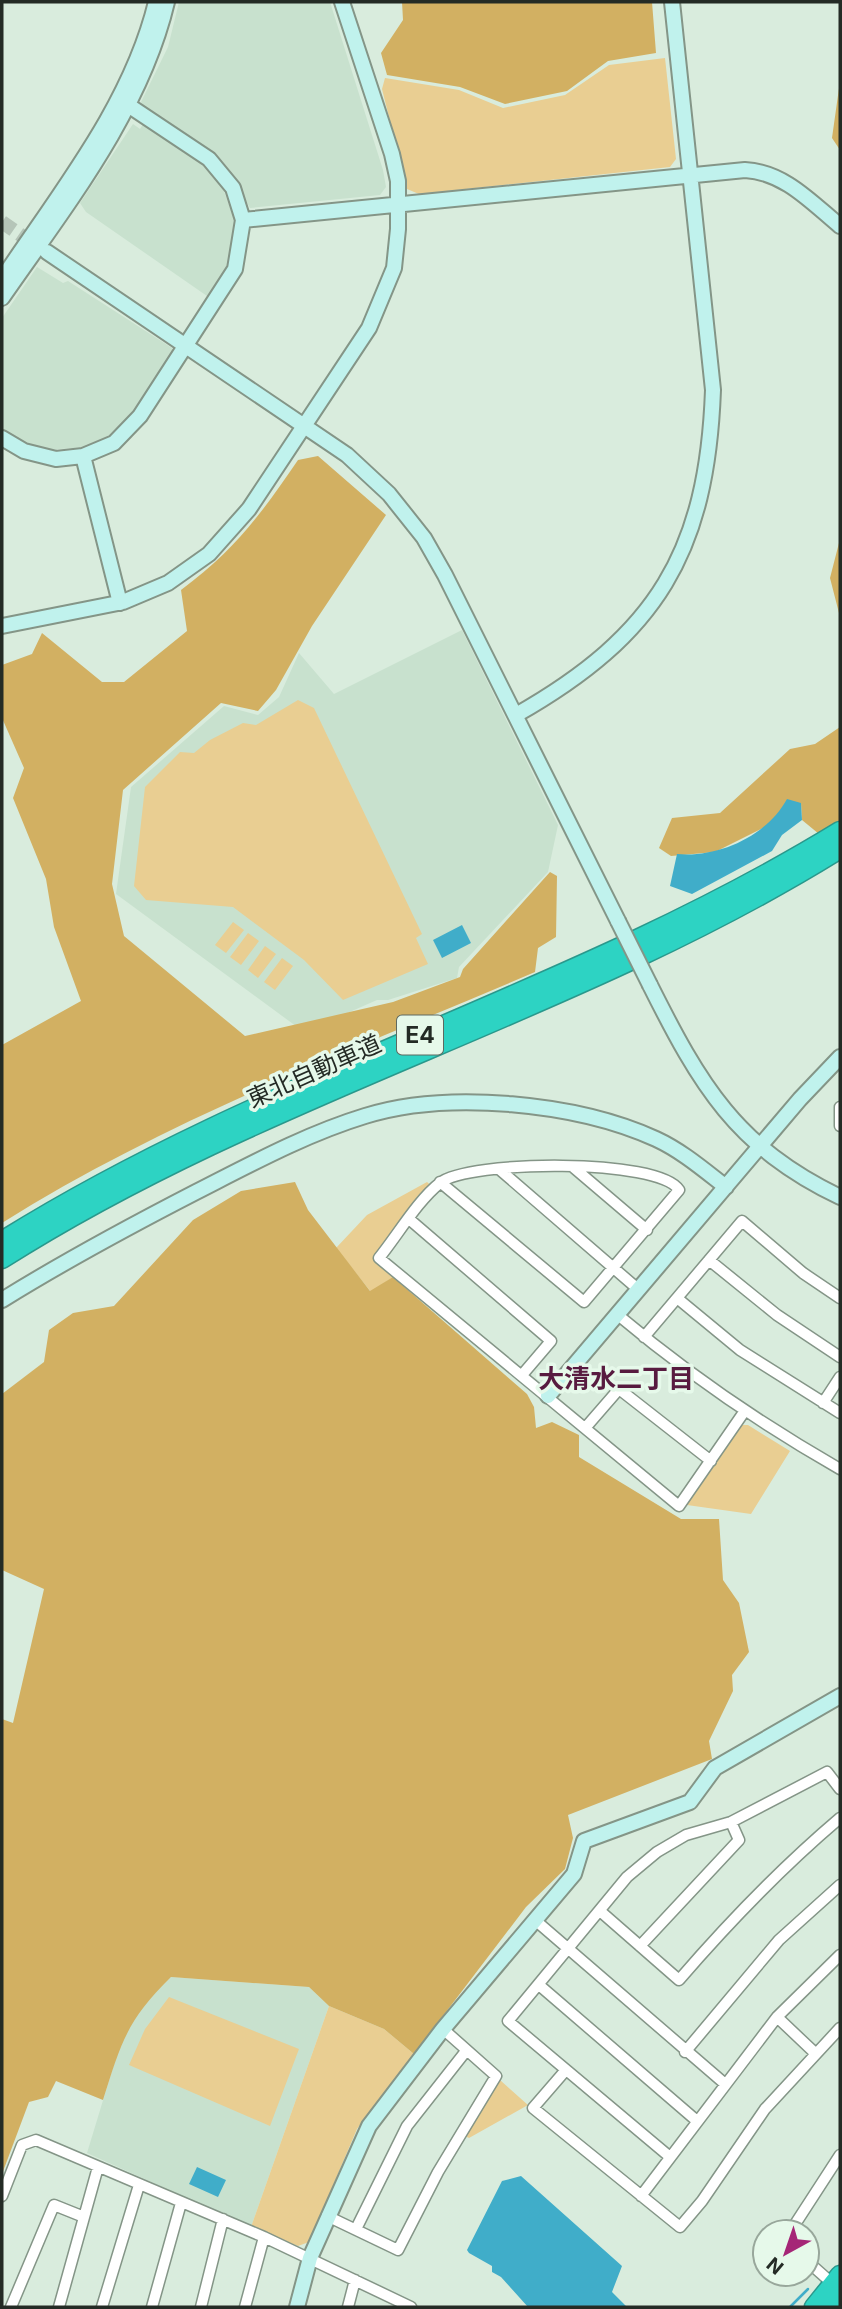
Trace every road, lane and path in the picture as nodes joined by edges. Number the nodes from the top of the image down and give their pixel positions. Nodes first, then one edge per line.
1 (156, 2) edge
2 (167, 2) edge
3 (342, 2) edge
4 (672, 2) edge
5 (128, 105) junction
6 (690, 174) junction
7 (399, 205) junction
8 (243, 220) junction
9 (840, 226) edge
10 (47, 252) tunnel mouth
11 (2, 279) edge
12 (2, 298) edge
13 (188, 345) junction
14 (305, 425) junction
15 (2, 438) edge
16 (83, 456) junction
17 (120, 603) junction
18 (2, 626) edge
19 (516, 715) junction
20 (840, 831) edge
21 (840, 849) edge
22 (840, 1057) edge
23 (840, 1107) edge
24 (840, 1126) edge
25 (760, 1147) junction
26 (573, 1167) junction
27 (499, 1169) junction
28 (440, 1182) junction
29 (726, 1187) junction
30 (840, 1197) edge
31 (410, 1219) junction
32 (65, 1221) junction
33 (647, 1230) junction
34 (2, 1241) edge
35 (2, 1259) edge
36 (709, 1260) junction
37 (2, 1265) edge
38 (615, 1269) junction
39 (639, 1290) junction
40 (677, 1298) junction
41 (840, 1298) edge
42 (2, 1300) edge
43 (618, 1315) junction
44 (644, 1337) junction
45 (840, 1357) edge
46 (522, 1375) junction
47 (840, 1377) edge
48 (548, 1396) junction
49 (823, 1403) junction
50 (744, 1412) junction
51 (840, 1413) edge
52 (586, 1427) junction
53 (711, 1461) junction
54 (840, 1469) edge
55 (840, 1696) edge
56 (840, 1789) edge
57 (840, 1818) edge
58 (731, 1822) junction
59 (840, 1885) edge
60 (600, 1911) junction
61 (535, 1920) junction
62 (640, 1946) junction
63 (569, 1948) junction
64 (840, 1955) edge
65 (540, 1984) junction
66 (777, 2017) junction
67 (840, 2028) edge
68 (443, 2029) junction
69 (466, 2051) junction
70 (685, 2052) junction
71 (815, 2053) junction
72 (565, 2071) junction
73 (724, 2083) junction
74 (697, 2121) junction
75 (840, 2155) edge
76 (670, 2157) junction
77 (98, 2167) junction
78 (139, 2185) junction
79 (2, 2196) edge
80 (641, 2196) junction
81 (181, 2203) junction
82 (327, 2216) junction
83 (84, 2217) junction
84 (799, 2218) edge
85 (223, 2219) junction
86 (356, 2230) junction
87 (264, 2237) junction
88 (310, 2258) junction
89 (821, 2272) edge
90 (355, 2280) junction
91 (838, 2286) edge
92 (395, 2304) edge
93 (11, 2307) edge
94 (59, 2307) edge
95 (102, 2307) edge
96 (152, 2307) edge
97 (201, 2307) edge
98 (245, 2307) edge
99 (297, 2307) edge
100 (348, 2307) edge
101 (411, 2307) edge
102 (814, 2307) edge
103 (833, 2307) edge

1 - 11 street
2 - 5 street
3 - 7 street
4 - 6 street
5 - 8 street
5 - 12 street
6 - 7 street
6 - 9 street
6 - 19 street
7 - 8 street
7 - 14 street
8 - 13 street
10 - 13 street
13 - 14 street
13 - 16 street
14 - 17 street
14 - 19 street
15 - 16 street
16 - 17 street
17 - 18 street
19 - 25 street, bridge
20 - 34 highway, 東北自動車道 / E4
21 - 32 highway, 東北自動車道 / E4
22 - 25 street
23 - 24 street
25 - 29 street
25 - 30 street
26 - 27 street
26 - 33 street
26 - 33 street
27 - 28 street
27 - 38 street
28 - 31 street
28 - 38 street
29 - 39 street
29 - 42 street
31 - 46 street
31 - 46 street
32 - 35 highway, 東北自動車道 / E4
32 - 37 highway
33 - 38 street
36 - 40 street
36 - 41 street
36 - 45 street
38 - 39 street
39 - 43 street
40 - 44 street
40 - 49 street
43 - 44 street
43 - 48 street
44 - 50 street
46 - 48 street
47 - 49 street
48 - 52 street
49 - 51 street
50 - 53 street
50 - 54 street
52 - 53 street
52 - 53 street
55 - 61 street
56 - 58 street
57 - 62 street
58 - 60 street
58 - 62 street
59 - 70 street
60 - 62 street
60 - 63 street
61 - 63 street
61 - 68 street
63 - 65 street
63 - 70 street
64 - 66 street
65 - 72 street
65 - 74 street
66 - 71 street
66 - 73 street
67 - 71 street
68 - 69 street
68 - 82 street
69 - 86 street
69 - 86 street
70 - 73 street
71 - 80 street
72 - 76 street
72 - 80 street
73 - 74 street
74 - 76 street
75 - 84 street
76 - 80 street
77 - 78 street
77 - 79 street
77 - 83 street
78 - 81 street
78 - 95 street
81 - 85 street
81 - 96 street
82 - 86 street
82 - 88 street
83 - 93 street
83 - 94 street
85 - 87 street
85 - 97 street
87 - 88 street
87 - 98 street
88 - 90 street
88 - 99 street
89 - 91 street
90 - 92 street
90 - 100 street
91 - 102 highway
91 - 103 highway
92 - 101 street

